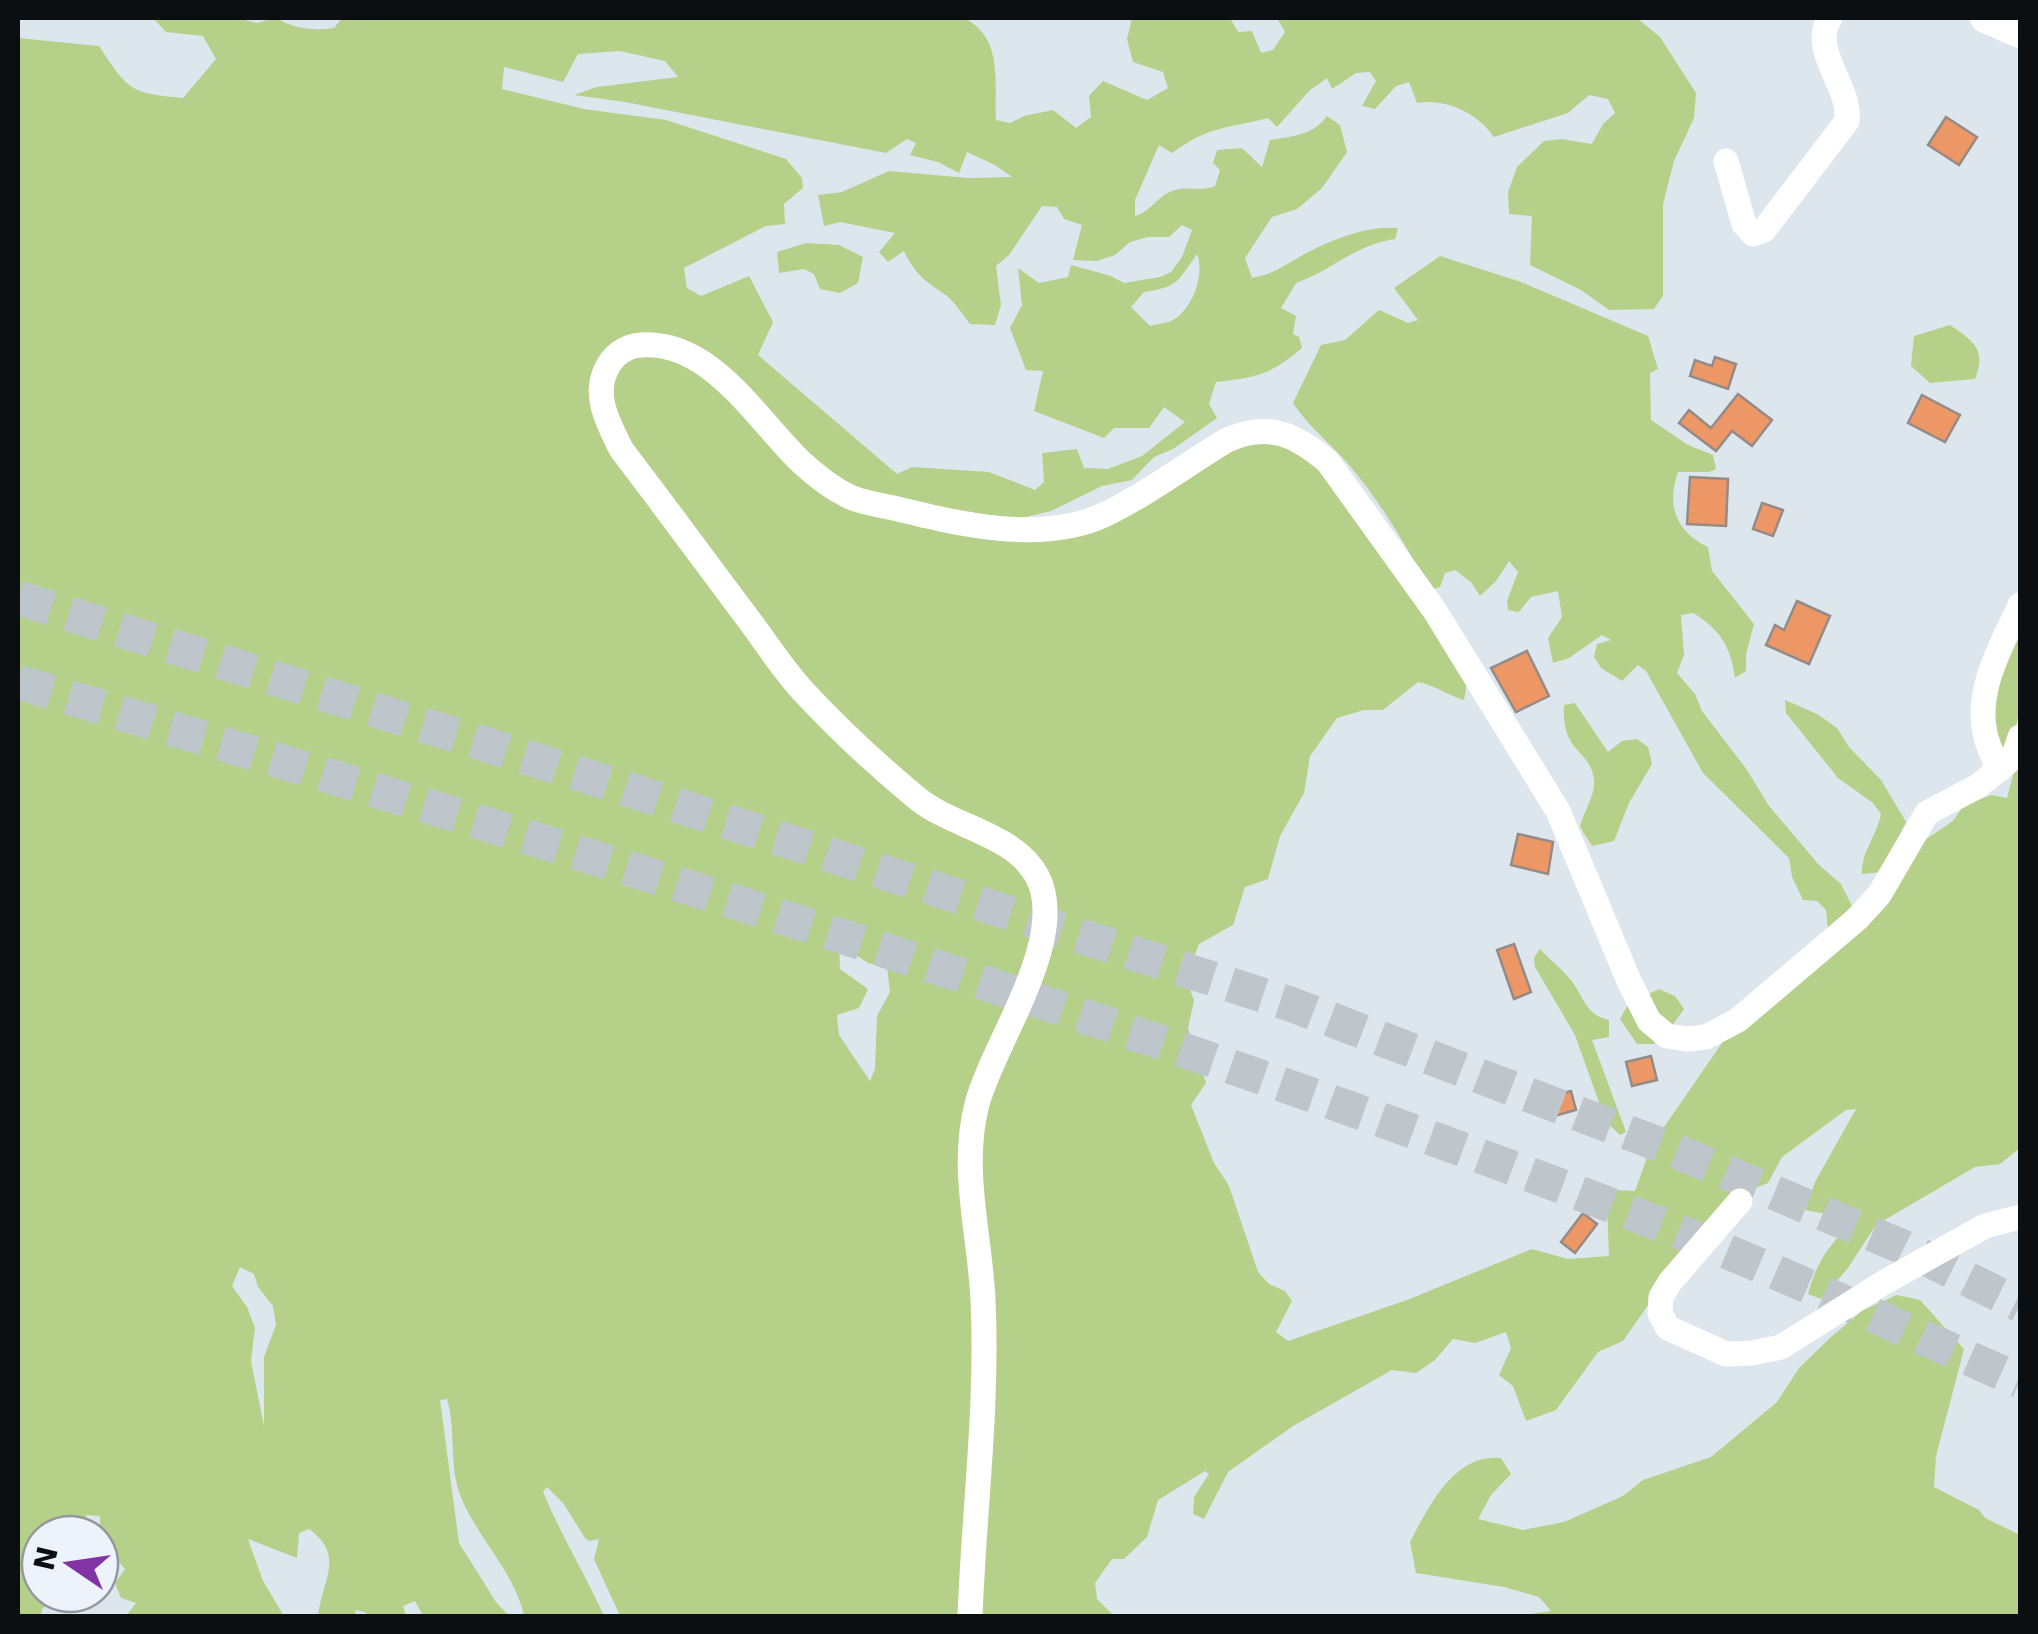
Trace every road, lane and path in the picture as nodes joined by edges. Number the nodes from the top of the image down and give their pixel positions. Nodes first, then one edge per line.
1 (1830, 18) edge
2 (1984, 18) edge
3 (2020, 33) edge
4 (1726, 162) dead end
5 (2020, 605) edge
6 (2020, 737) edge
7 (1999, 770) junction
8 (1740, 1201) dead end
9 (2020, 1217) edge
10 (970, 1616) edge

1 - 4 street
2 - 3 main road
5 - 7 street
6 - 7 street
7 - 10 street
8 - 9 street

